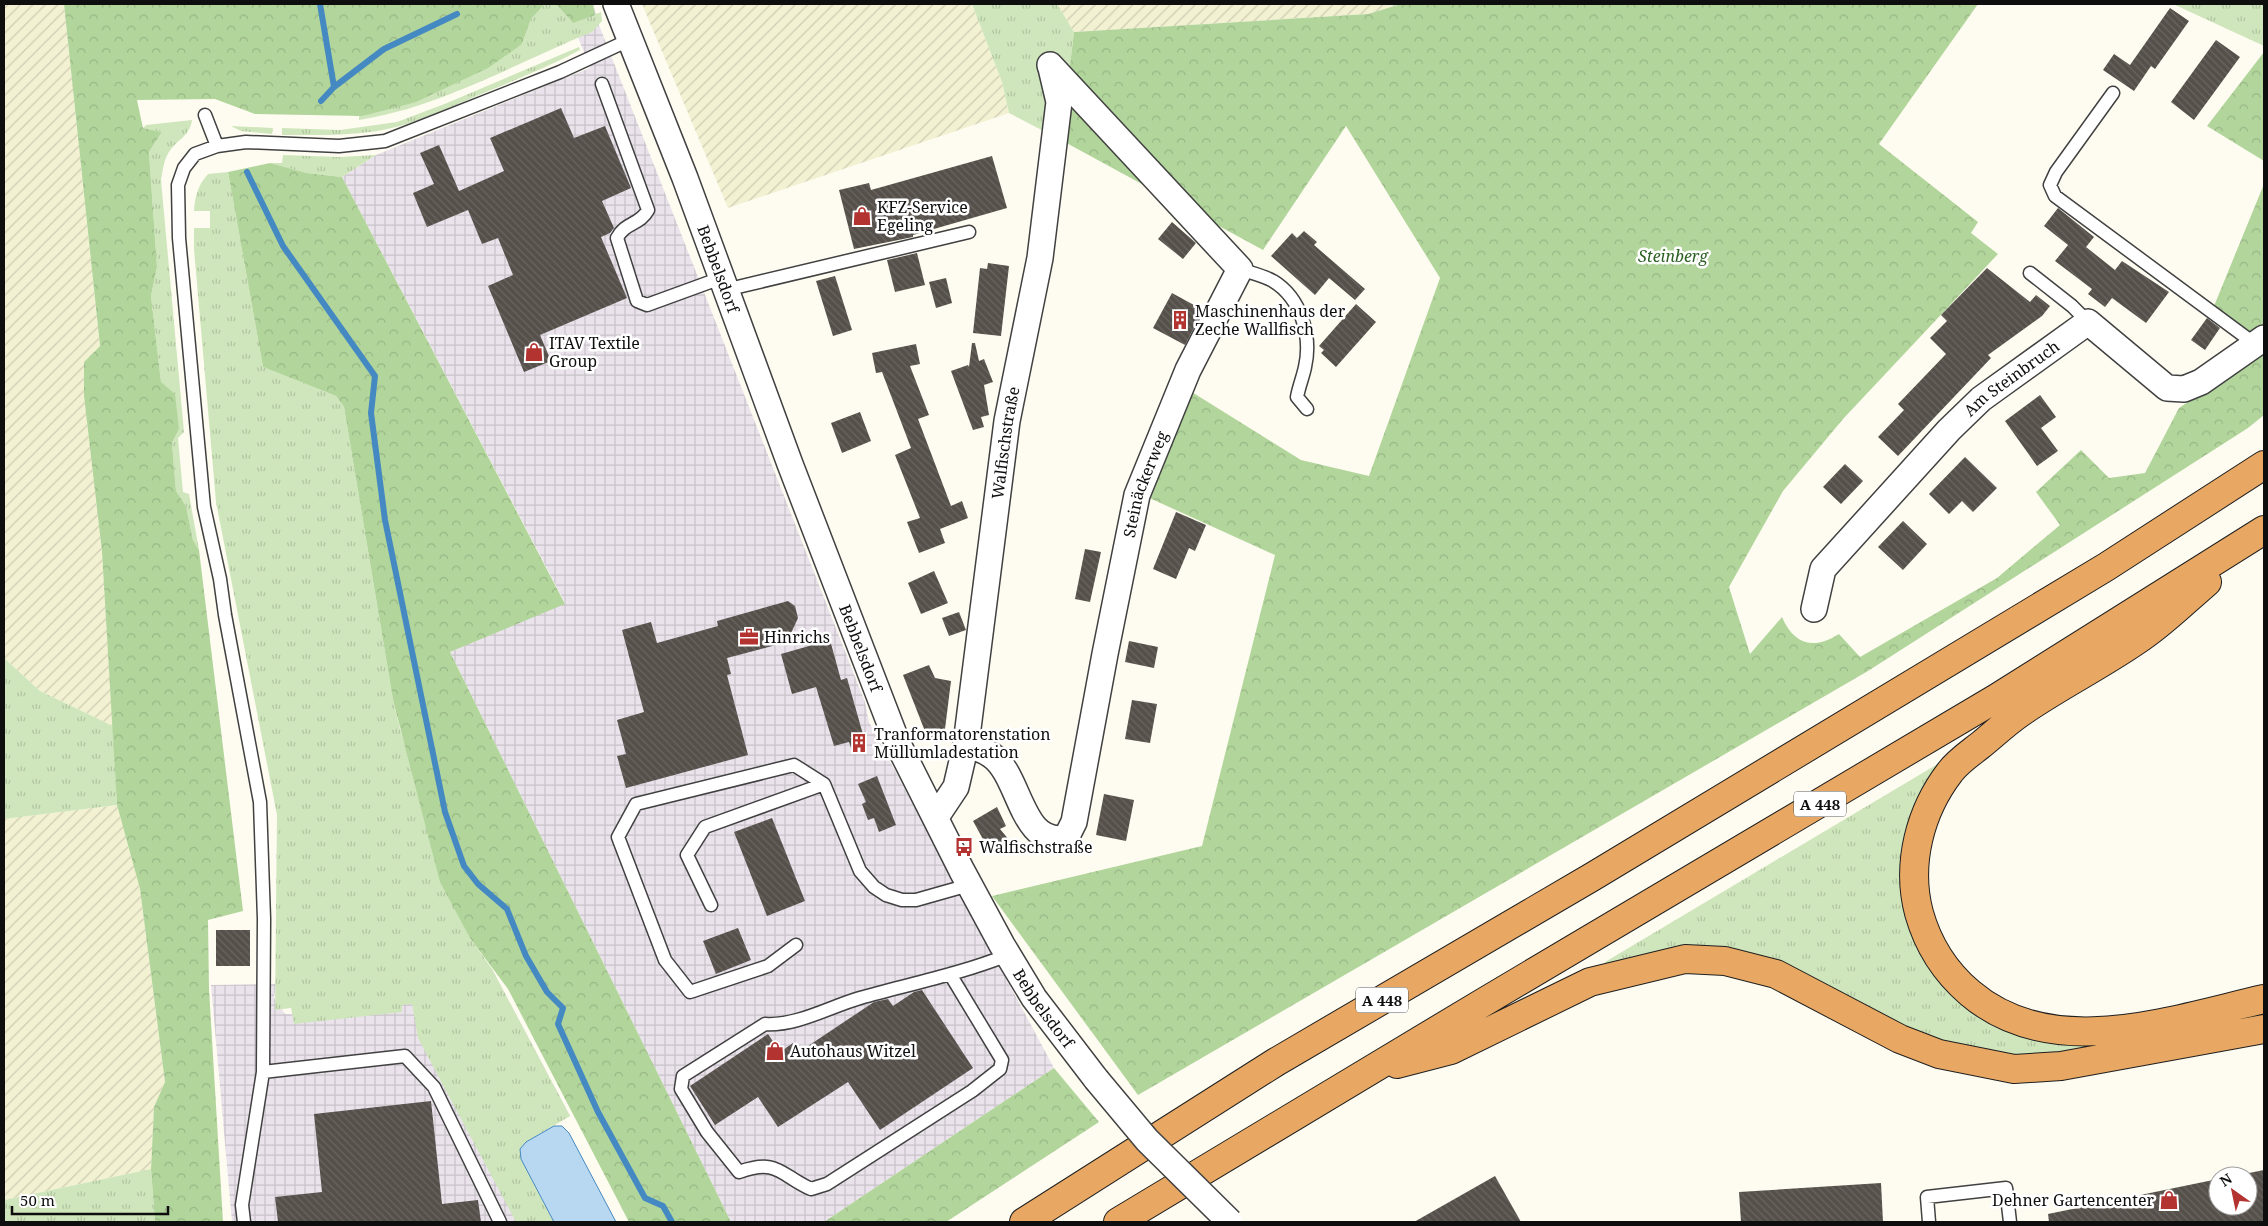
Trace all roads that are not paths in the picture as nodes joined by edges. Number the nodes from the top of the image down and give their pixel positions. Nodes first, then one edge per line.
1 (616, 4) edge
2 (629, 40) junction
3 (602, 84) dead end
4 (2113, 93) dead end
5 (205, 115) dead end
6 (217, 146) junction
7 (969, 232) dead end
8 (1240, 270) junction
9 (2030, 273) dead end
10 (723, 284) junction
11 (2088, 322) junction
12 (2260, 341) edge
13 (1307, 409) dead end
14 (2264, 465) edge
15 (2264, 530) edge
16 (2264, 534) edge
17 (1814, 610) dead end
18 (966, 744) junction
19 (824, 784) junction
20 (936, 817) junction
21 (969, 885) junction
22 (711, 905) dead end
23 (796, 945) dead end
24 (1008, 955) junction
25 (950, 974) junction
26 (2264, 999) edge
27 (2264, 1029) edge
28 (1371, 1070) junction
29 (263, 1072) junction
30 (244, 1222) edge
31 (500, 1222) edge
32 (1024, 1222) edge
33 (1118, 1222) edge
34 (1230, 1222) edge
35 (1929, 1222) edge
36 (2010, 1222) edge

1 - 2 street, Bebbelsdorf
2 - 6 lane
2 - 10 street, Bebbelsdorf
3 - 10 lane
4 - 12 lane
5 - 6 lane
6 - 29 lane
7 - 10 lane
8 - 13 lane
8 - 18 street, Steinäckerweg
8 - 18 street, Walfischstraße
9 - 11 lane
10 - 20 street, Bebbelsdorf
11 - 12 street
11 - 17 street, Am Steinbruch
14 - 32 highway, A 448
15 - 28 highway, A 448
16 - 26 highway
18 - 20 street, Walfischstraße
19 - 21 lane
19 - 22 lane
19 - 23 lane
20 - 21 street, Bebbelsdorf
21 - 24 street, Bebbelsdorf
24 - 25 lane
24 - 34 street, Bebbelsdorf, bridge
25 - 25 lane
27 - 28 highway
28 - 33 highway, A 448
29 - 30 lane
29 - 31 lane
35 - 36 lane

